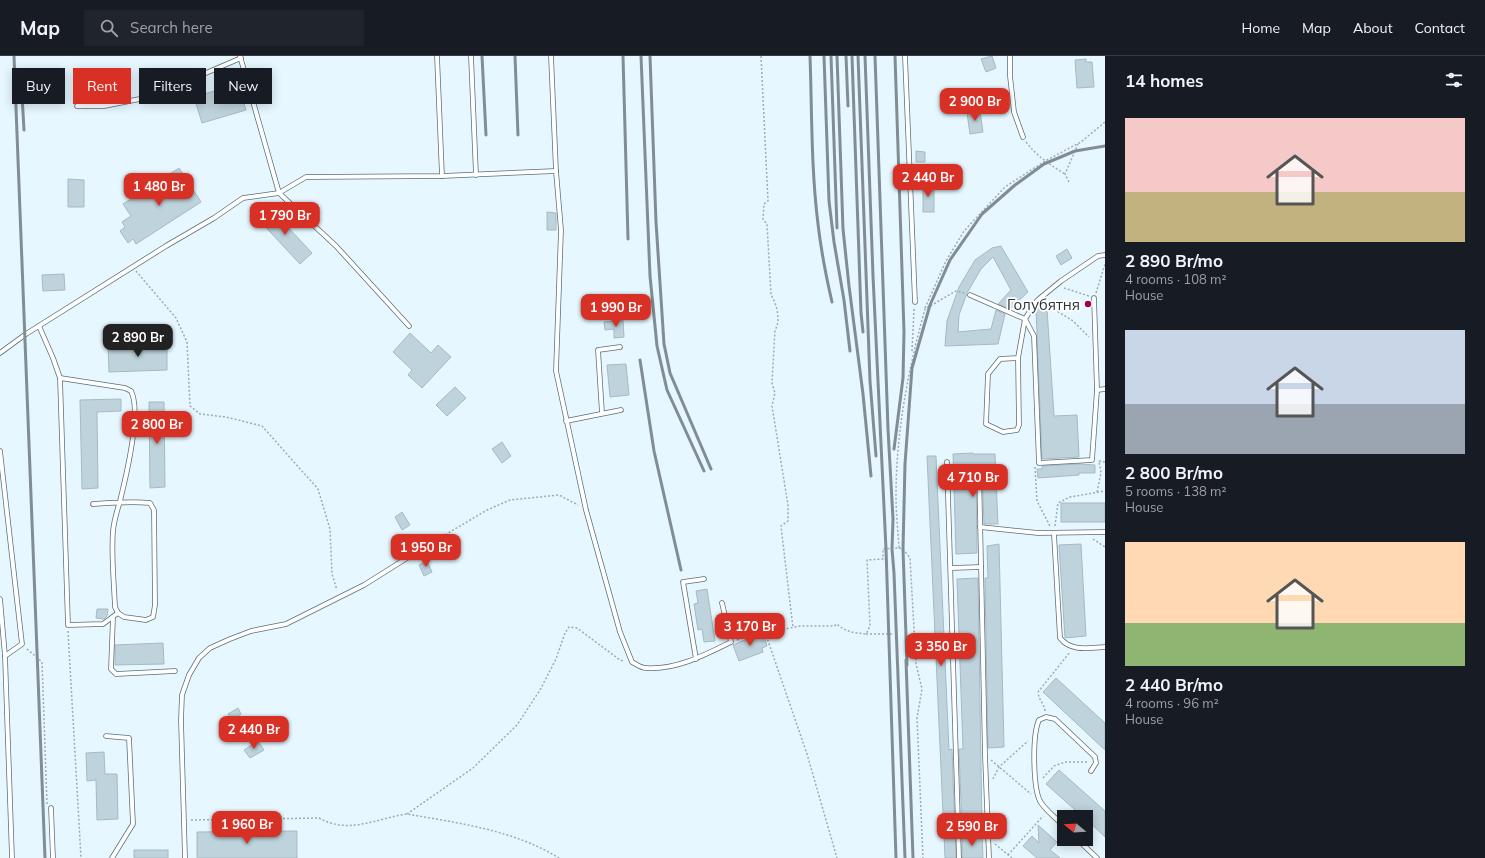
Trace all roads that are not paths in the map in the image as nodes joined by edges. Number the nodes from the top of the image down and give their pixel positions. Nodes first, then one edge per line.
1 (437, 56) edge
2 (471, 56) edge
3 (551, 56) edge
4 (905, 56) edge
5 (1010, 56) edge
6 (241, 57) edge
7 (77, 106) dead end
8 (1022, 137) road end
9 (556, 170) junction
10 (476, 175) junction
11 (442, 176) junction
12 (279, 193) junction
13 (1105, 255) edge
14 (970, 295) road end
15 (1094, 298) road end
16 (915, 302) road end
17 (1025, 319) junction
18 (39, 326) junction
19 (409, 326) dead end
20 (620, 347) dead end
21 (0, 353) edge
22 (1018, 358) junction
23 (60, 378) junction
24 (1105, 389) edge
25 (1097, 390) junction
26 (621, 410) dead end
27 (602, 413) junction
28 (566, 421) junction
29 (0, 451) edge
30 (947, 462) dead end
31 (978, 469) dead end
32 (119, 503) junction
33 (93, 504) dead end
34 (980, 527) junction
35 (1105, 532) edge
36 (1054, 534) junction
37 (423, 548) road end
38 (981, 567) junction
39 (951, 568) junction
40 (704, 579) dead end
41 (0, 599) edge
42 (722, 603) dead end
43 (118, 613) junction
44 (112, 617) junction
45 (1105, 647) edge
46 (5, 656) junction
47 (696, 659) junction
48 (175, 671) dead end
49 (106, 736) dead end
50 (1091, 771) dead end
51 (51, 808) road end
52 (1057, 819) edge
53 (988, 831) junction
54 (958, 833) junction
55 (1084, 846) edge
56 (12, 858) edge
57 (53, 858) edge
58 (112, 858) edge
59 (186, 858) edge
60 (959, 858) edge
61 (989, 858) edge
62 (1097, 858) edge

1 - 11 lane
2 - 10 lane
3 - 9 lane
4 - 16 lane
5 - 8 lane
6 - 7 lane
6 - 12 lane
9 - 10 lane
9 - 28 lane
10 - 11 lane
11 - 12 lane
12 - 18 lane
12 - 19 lane
13 - 17 lane
14 - 17 lane
15 - 25 lane
17 - 22 lane
17 - 25 lane
18 - 21 lane
18 - 23 lane
20 - 27 lane
22 - 22 lane
23 - 32 lane
23 - 44 lane
24 - 25 lane
26 - 27 lane
27 - 28 lane
28 - 47 lane
29 - 46 lane
30 - 39 lane
31 - 34 lane
32 - 33 lane
32 - 43 lane
32 - 43 lane
34 - 36 lane
34 - 38 lane
35 - 36 lane
36 - 45 lane
37 - 59 lane
38 - 39 lane
38 - 53 lane
39 - 54 lane
40 - 47 lane
41 - 46 lane
42 - 47 lane
43 - 44 lane
44 - 48 lane
46 - 56 lane
49 - 58 lane
50 - 52 lane
51 - 57 lane
53 - 54 lane
53 - 61 lane
54 - 60 lane
55 - 62 lane

